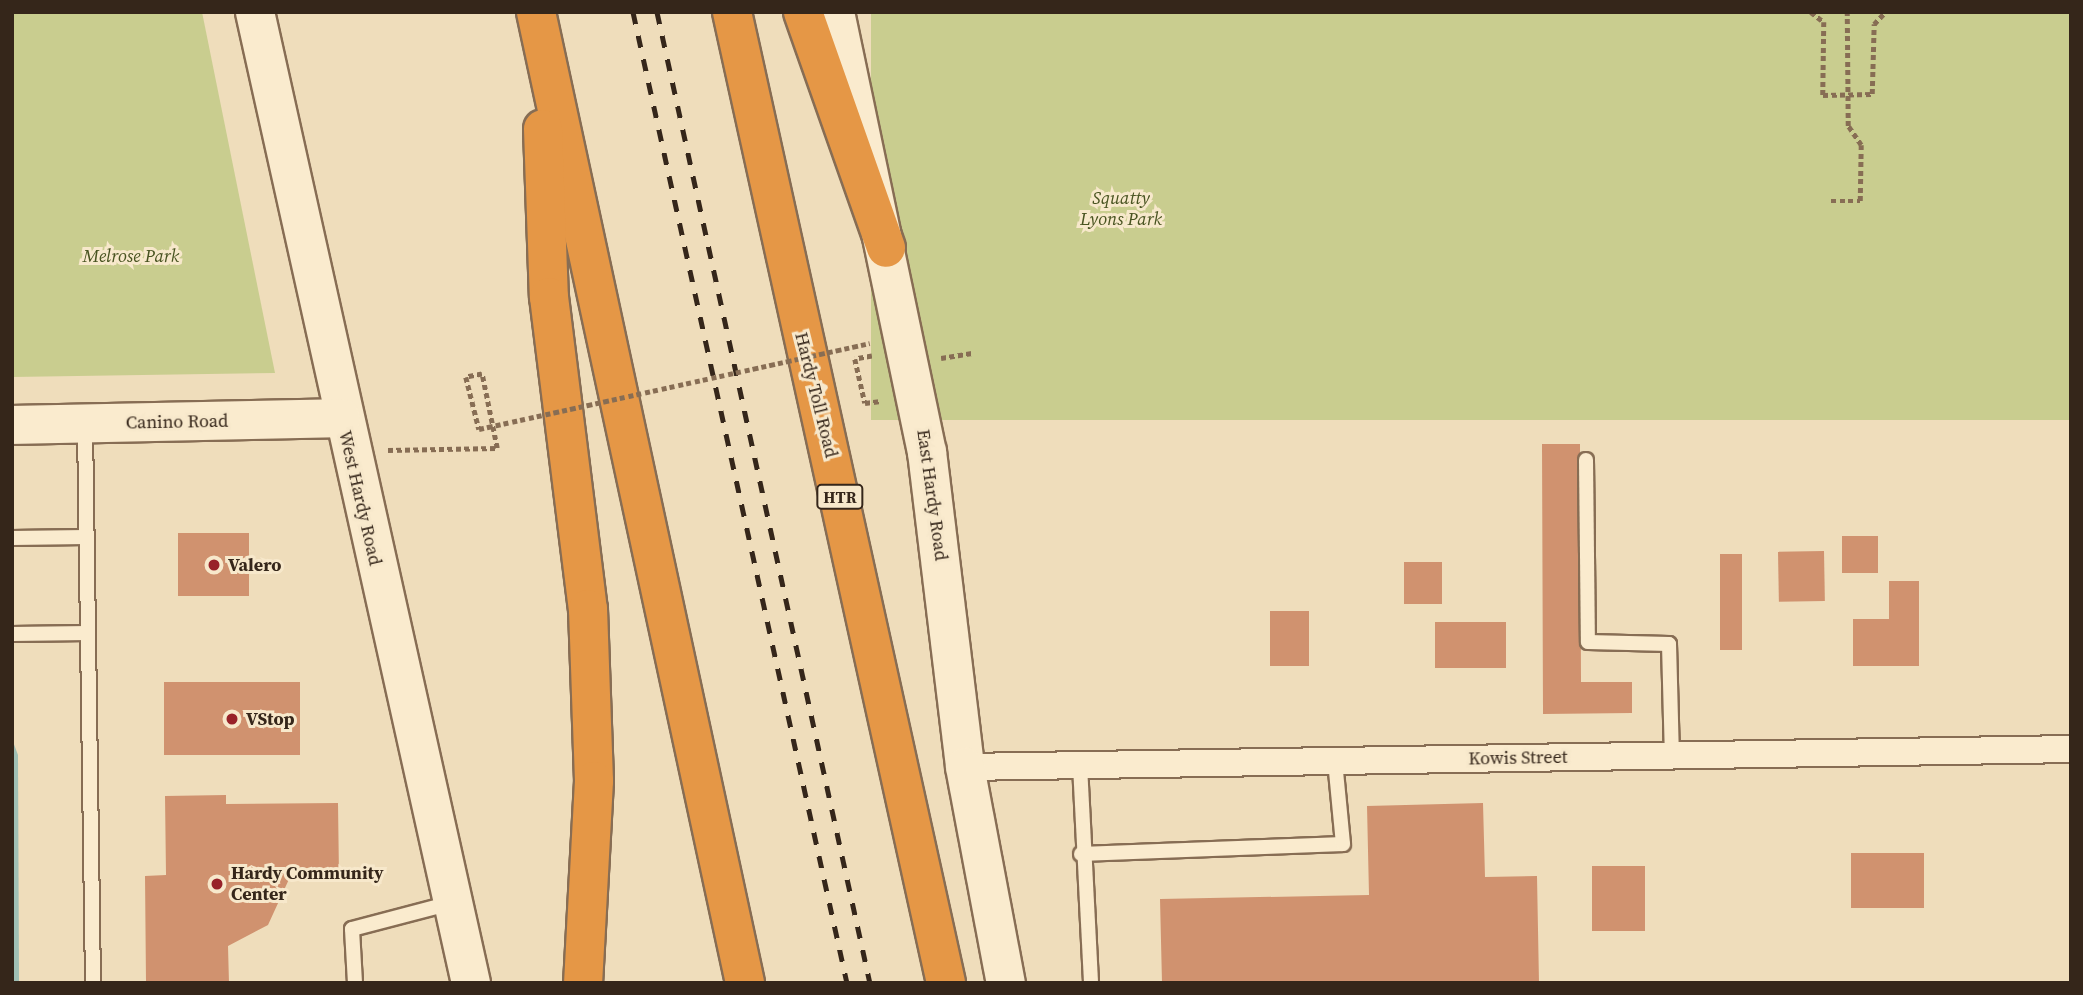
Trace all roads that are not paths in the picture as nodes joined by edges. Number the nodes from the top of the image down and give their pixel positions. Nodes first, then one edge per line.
1 (255, 12) edge
2 (732, 12) edge
3 (803, 12) edge
4 (835, 12) edge
5 (538, 22) edge
6 (886, 248) junction
7 (341, 418) junction
8 (12, 425) edge
9 (85, 425) junction
10 (1586, 460) dead end
11 (86, 537) junction
12 (12, 538) edge
13 (88, 633) junction
14 (12, 634) edge
15 (2071, 749) edge
16 (1672, 755) junction
17 (1335, 761) junction
18 (1080, 765) junction
19 (965, 767) junction
20 (1081, 854) junction
21 (452, 903) junction
22 (93, 983) edge
23 (355, 983) edge
24 (471, 983) edge
25 (583, 983) edge
26 (746, 983) edge
27 (946, 983) edge
28 (1006, 983) edge
29 (1091, 983) edge

1 - 7 main road, West Hardy Road
2 - 27 highway, Hardy Toll Road / HTR
3 - 6 highway
4 - 6 main road, East Hardy Road
5 - 25 highway
5 - 26 highway
6 - 19 main road, East Hardy Road
7 - 9 main road, Canino Road
7 - 21 main road, West Hardy Road
8 - 9 main road, Canino Road
9 - 11 lane
10 - 16 lane
11 - 12 lane
11 - 13 lane
13 - 14 lane
13 - 22 lane
15 - 16 street, Kowis Street
16 - 17 street, Kowis Street
17 - 18 street, Kowis Street
17 - 20 lane
18 - 19 street, Kowis Street
18 - 20 lane
19 - 28 main road, East Hardy Road
20 - 29 lane
21 - 23 lane
21 - 24 main road, West Hardy Road

